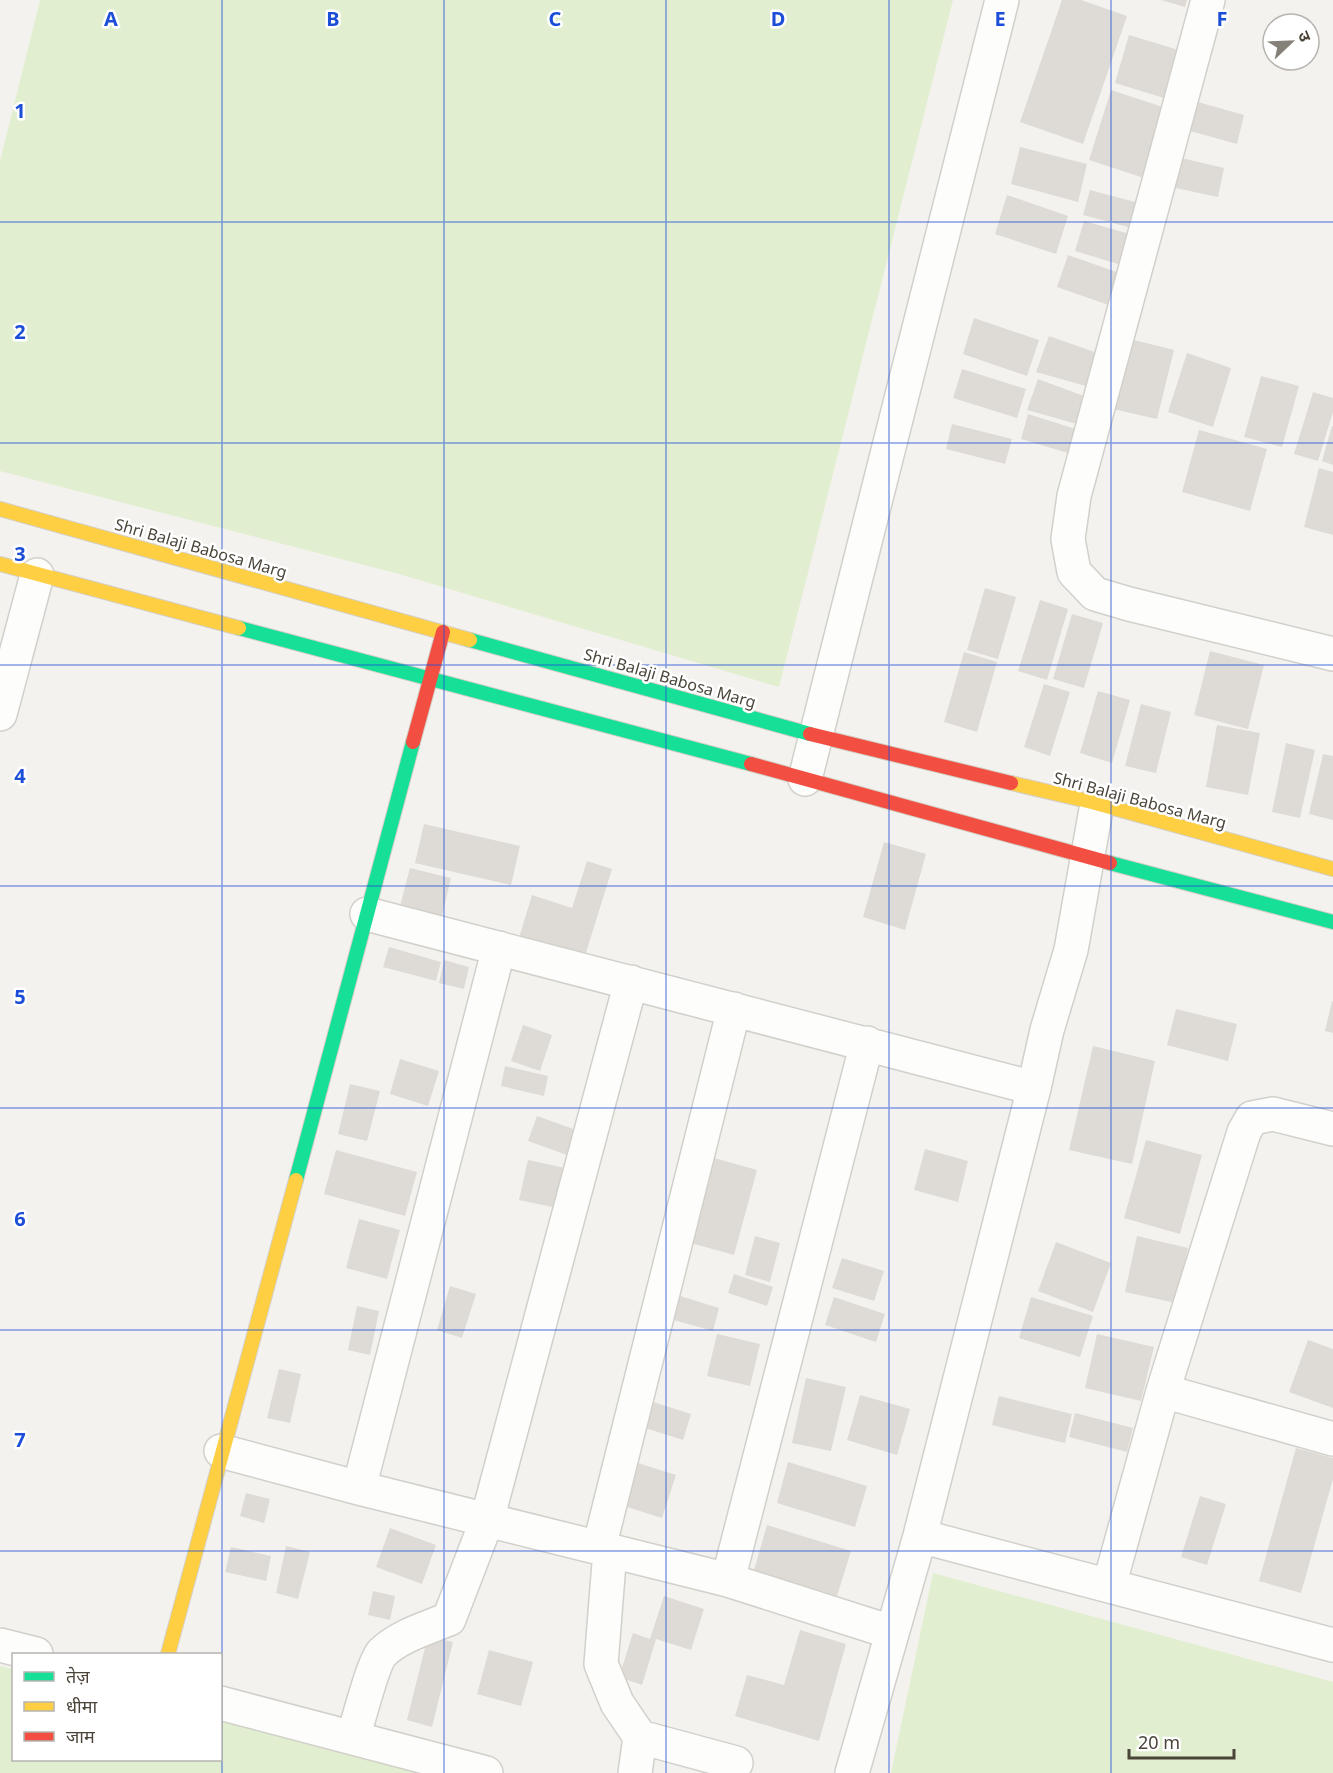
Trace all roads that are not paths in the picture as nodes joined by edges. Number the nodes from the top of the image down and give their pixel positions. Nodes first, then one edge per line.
1 (1002, 0) edge
2 (1208, 0) edge
3 (0, 509) edge
4 (0, 564) edge
5 (37, 575) junction
6 (443, 632) junction
7 (1333, 654) edge
8 (431, 679) junction
9 (0, 714) edge
10 (816, 736) junction
11 (805, 779) junction
12 (1097, 804) junction
13 (1088, 857) junction
14 (1333, 869) edge
15 (368, 914) junction
16 (1333, 922) edge
17 (499, 948) junction
18 (631, 982) junction
19 (734, 1009) junction
20 (867, 1043) junction
21 (1034, 1088) junction
22 (1333, 1130) edge
23 (1163, 1391) junction
24 (1333, 1438) edge
25 (221, 1451) junction
26 (359, 1488) junction
27 (487, 1520) junction
28 (920, 1536) junction
29 (604, 1549) junction
30 (728, 1580) junction
31 (1109, 1586) junction
32 (891, 1632) junction
33 (0, 1645) edge
34 (1333, 1645) edge
35 (32, 1653) edge
36 (168, 1653) edge
37 (222, 1704) edge
38 (640, 1737) junction
39 (353, 1738) junction
40 (736, 1763) dead end
41 (486, 1773) edge
42 (635, 1773) edge
43 (852, 1773) edge

1 - 10 street
2 - 7 street
3 - 6 street, Shri Balaji Babosa Marg
4 - 5 street
5 - 8 street
5 - 9 street
6 - 8 street
6 - 10 street, Shri Balaji Babosa Marg
8 - 11 street
8 - 15 street
10 - 11 street
10 - 12 street, Shri Balaji Babosa Marg
11 - 13 street
12 - 13 street
12 - 14 street, Shri Balaji Babosa Marg
13 - 16 street
13 - 21 street
15 - 17 street
15 - 25 street
17 - 18 street
17 - 26 street
18 - 19 street
18 - 27 street
19 - 20 street
19 - 29 street
20 - 21 street
20 - 30 street
21 - 28 street
22 - 23 street
23 - 24 street
23 - 31 street
25 - 26 street
25 - 36 street
26 - 27 street
27 - 29 street
27 - 39 street
28 - 31 street
28 - 32 street
29 - 30 street
29 - 38 street
30 - 32 street
31 - 34 street
32 - 43 street
33 - 35 street
37 - 39 street
38 - 40 street
38 - 42 street
39 - 41 street

